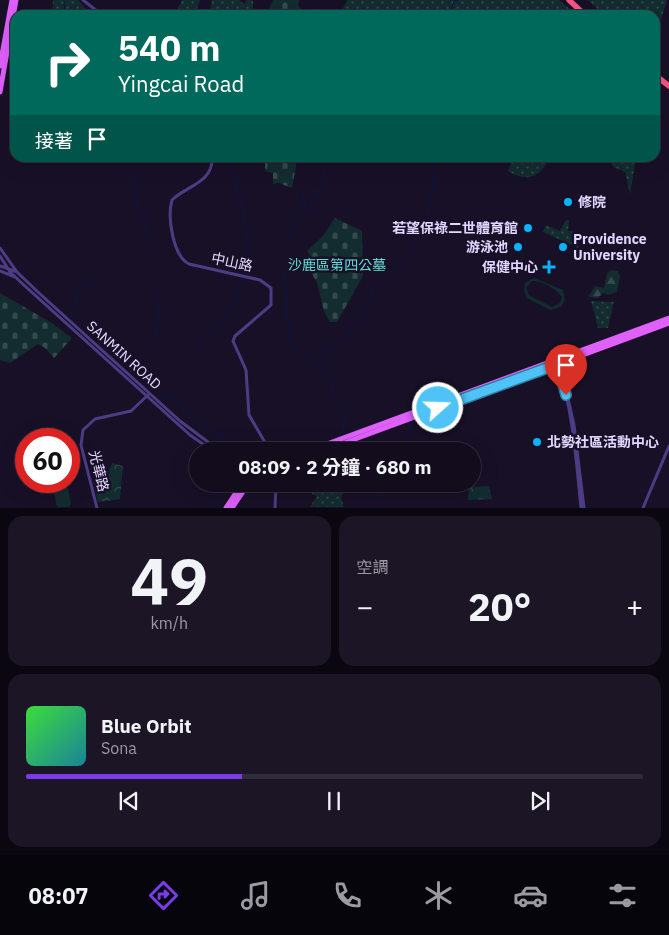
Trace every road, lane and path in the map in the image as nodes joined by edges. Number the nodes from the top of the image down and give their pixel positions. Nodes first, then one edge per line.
1 (83, 0) edge
2 (564, 0) edge
3 (569, 0) edge
4 (96, 10) edge
5 (575, 10) edge
6 (580, 10) edge
7 (10, 11) edge
8 (10, 32) edge
9 (0, 66) edge
10 (1, 81) edge
11 (0, 92) edge
12 (211, 162) edge
13 (0, 248) edge
14 (0, 256) edge
15 (0, 266) edge
16 (8, 269) junction
17 (0, 271) edge
18 (18, 272) junction
19 (16, 277) junction
20 (669, 319) edge
21 (92, 343) junction
22 (559, 360) junction
23 (149, 394) junction
24 (203, 442) edge
25 (265, 442) edge
26 (333, 442) edge
27 (335, 442) edge
28 (345, 442) edge
29 (669, 446) edge
30 (236, 492) edge
31 (240, 492) edge
32 (276, 492) edge
33 (97, 508) edge
34 (230, 508) edge
35 (275, 508) edge
36 (583, 508) edge
37 (643, 508) edge

1 - 4 street
2 - 5 highway
3 - 6 highway
7 - 9 main road
8 - 10 main road
10 - 11 main road
12 - 25 street, 中山路
13 - 18 street, SANMIN ROAD
14 - 16 street, SANMIN ROAD
15 - 16 street, SANMIN ROAD
16 - 18 street, SANMIN ROAD
16 - 19 street, SANMIN ROAD
17 - 19 street, SANMIN ROAD
18 - 21 street, SANMIN ROAD
19 - 21 street, SANMIN ROAD
20 - 22 main road
21 - 23 street, SANMIN ROAD
21 - 23 street, SANMIN ROAD
22 - 26 main road
22 - 27 main road
22 - 28 main road
22 - 36 street
23 - 24 street, SANMIN ROAD
23 - 33 street, 光華路
29 - 37 street
30 - 34 main road
31 - 34 main road
32 - 35 street

